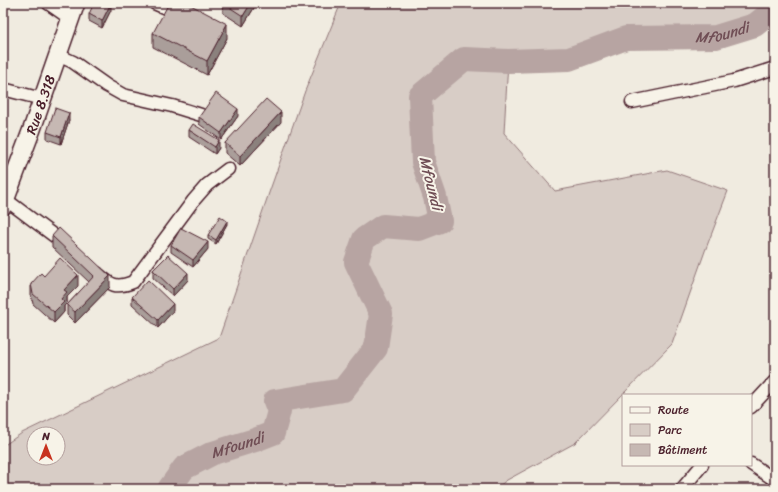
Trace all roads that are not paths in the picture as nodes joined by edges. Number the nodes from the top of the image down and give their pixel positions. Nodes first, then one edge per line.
1 (48, 3) edge
2 (154, 3) edge
3 (74, 11) edge
4 (189, 18) edge
5 (58, 55) junction
6 (775, 68) edge
7 (3, 89) edge
8 (42, 100) junction
9 (632, 102) dead end
10 (201, 115) edge
11 (228, 170) dead end
12 (4, 203) edge
13 (75, 254) edge
14 (87, 264) edge
15 (775, 381) edge
16 (752, 406) edge
17 (752, 465) edge
18 (701, 466) edge
19 (775, 480) edge
20 (682, 489) edge

1 - 3 street
2 - 4 street
3 - 5 main road, Rue 8.318
5 - 8 main road, Rue 8.318
5 - 10 street
6 - 9 street
7 - 8 street
8 - 12 main road, Rue 8.318
11 - 14 street
12 - 13 street
15 - 16 street
17 - 19 street
18 - 20 street

